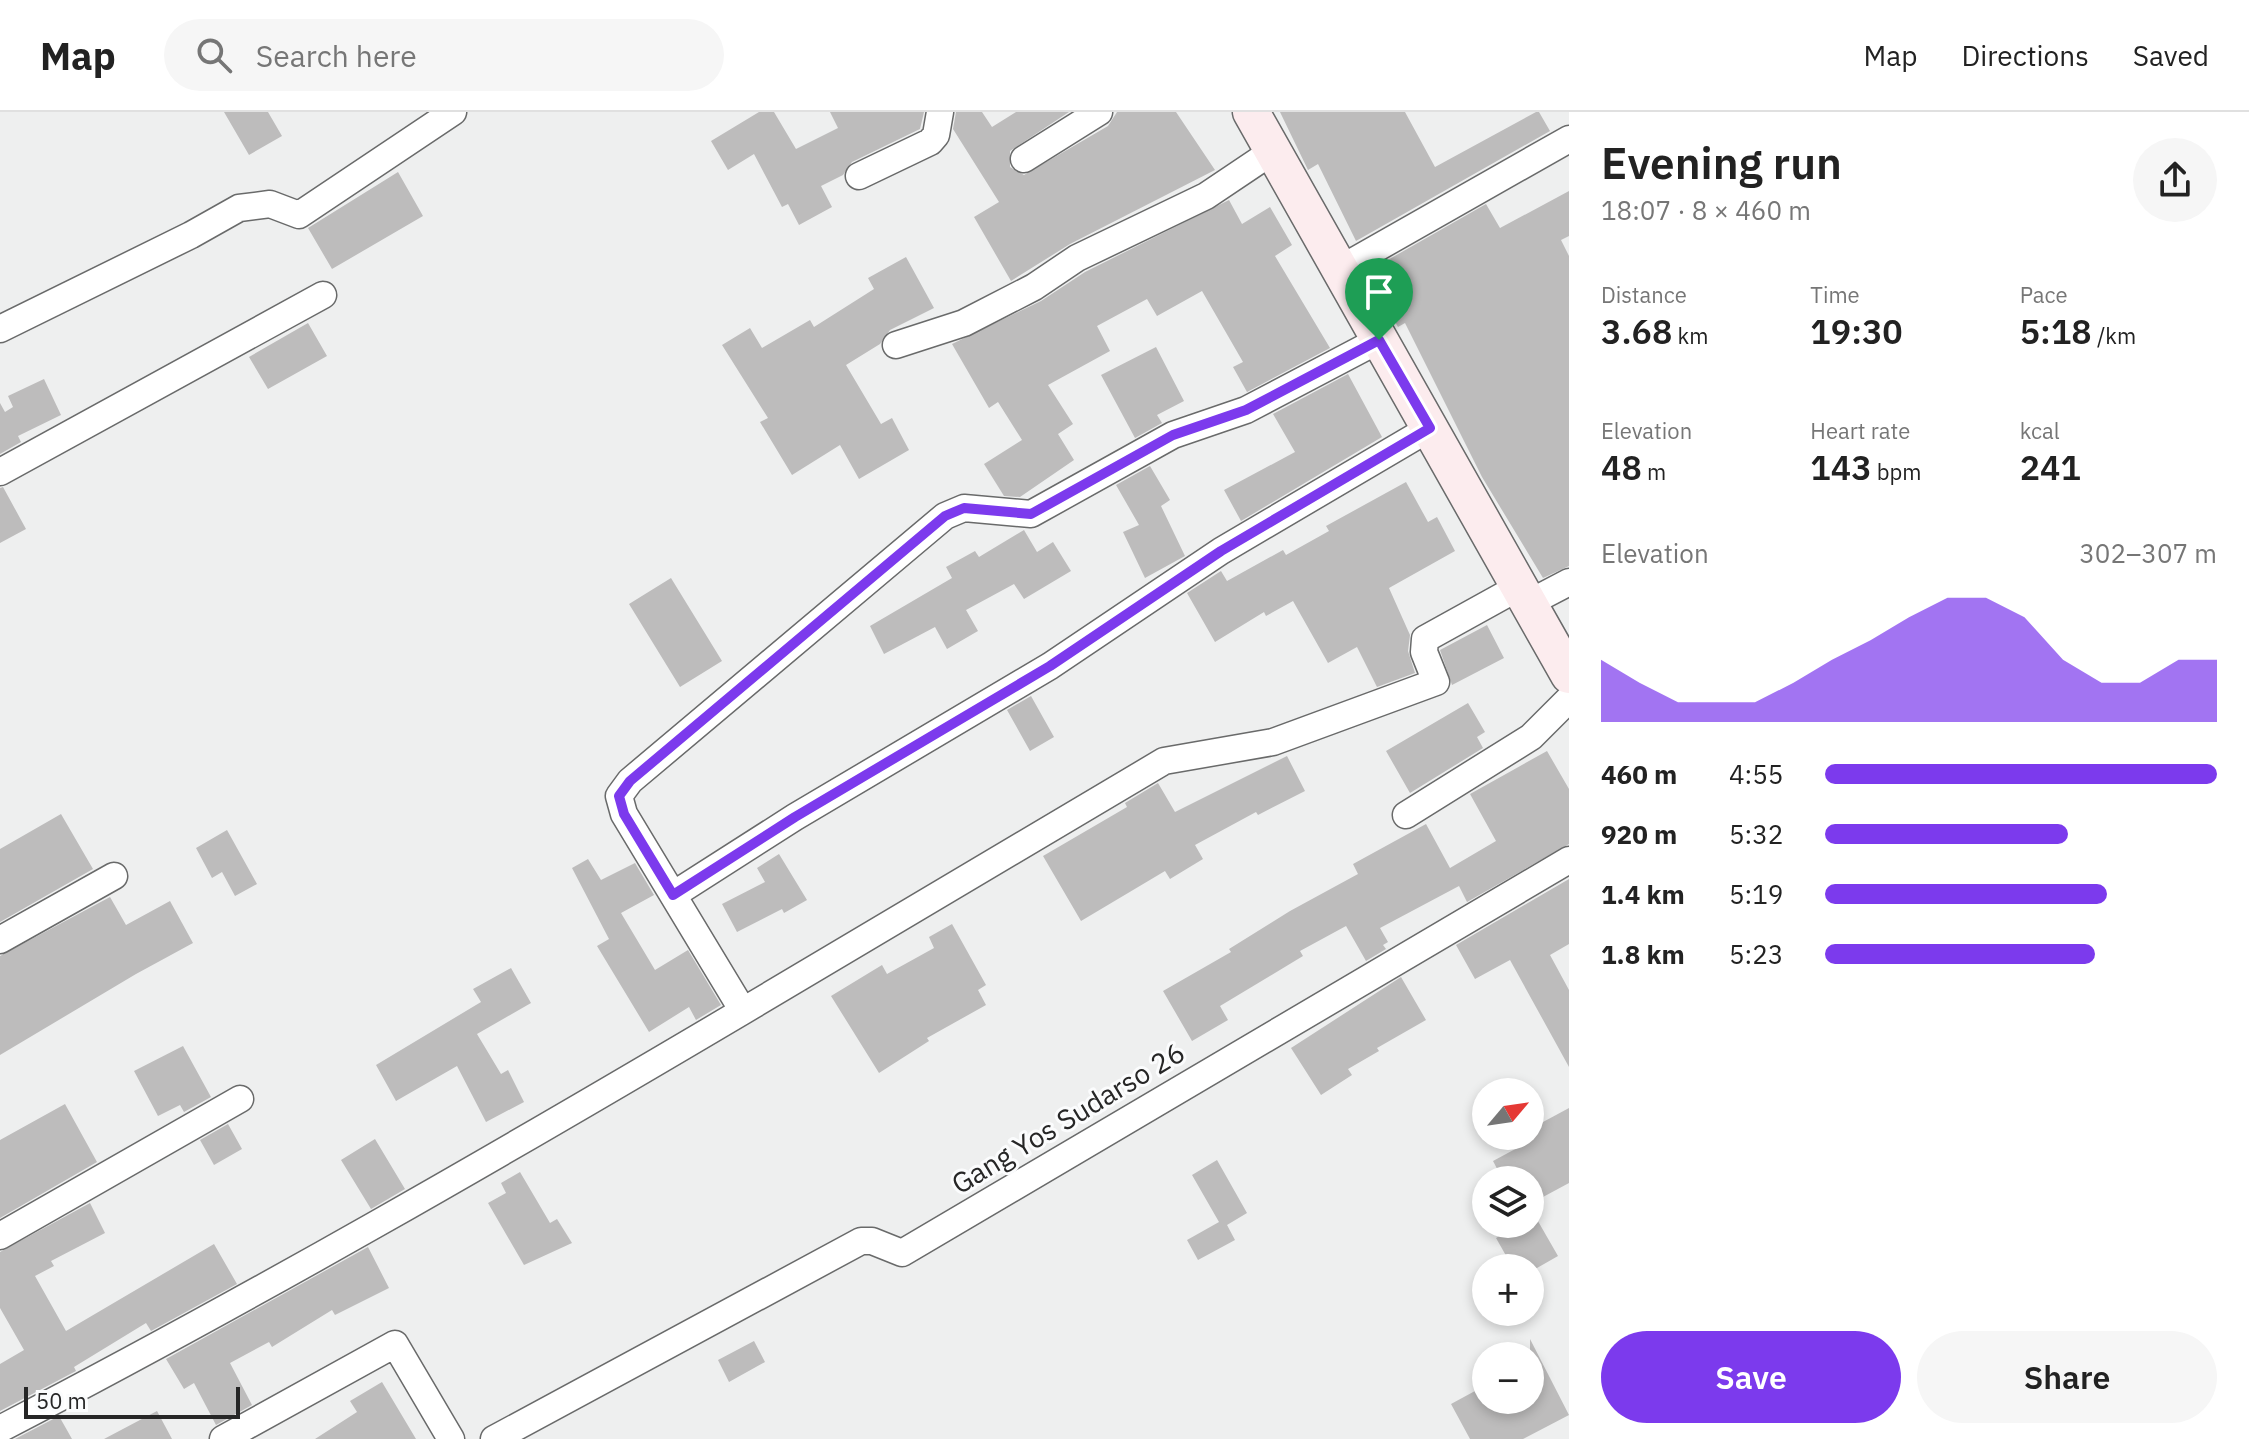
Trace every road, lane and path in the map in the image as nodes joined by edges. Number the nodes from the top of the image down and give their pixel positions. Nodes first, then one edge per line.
1 (453, 112) edge
2 (940, 112) edge
3 (1099, 112) edge
4 (1251, 112) edge
5 (1569, 139) edge
6 (1273, 151) junction
7 (1024, 159) dead end
8 (859, 176) dead end
9 (1340, 269) junction
10 (323, 295) dead end
11 (0, 329) edge
12 (1379, 340) junction
13 (896, 345) dead end
14 (1430, 428) junction
15 (0, 472) edge
16 (1569, 582) edge
17 (1524, 595) junction
18 (1569, 675) edge
19 (1569, 699) edge
20 (1406, 815) dead end
21 (1569, 860) edge
22 (114, 876) dead end
23 (673, 895) junction
24 (0, 940) edge
25 (743, 1011) junction
26 (240, 1099) dead end
27 (0, 1236) edge
28 (0, 1429) edge
29 (223, 1439) edge
30 (451, 1439) edge
31 (494, 1439) edge

1 - 11 street
2 - 8 street
3 - 7 street
4 - 6 street
5 - 9 street
6 - 9 street
6 - 13 street
9 - 12 street
10 - 15 street
12 - 14 street
12 - 23 street
14 - 17 street
14 - 23 street
16 - 17 street
17 - 18 street
17 - 25 street
19 - 20 street
21 - 31 street, Gang Yos Sudarso 26
22 - 24 street
23 - 25 street
25 - 28 street
26 - 27 street
29 - 30 street

